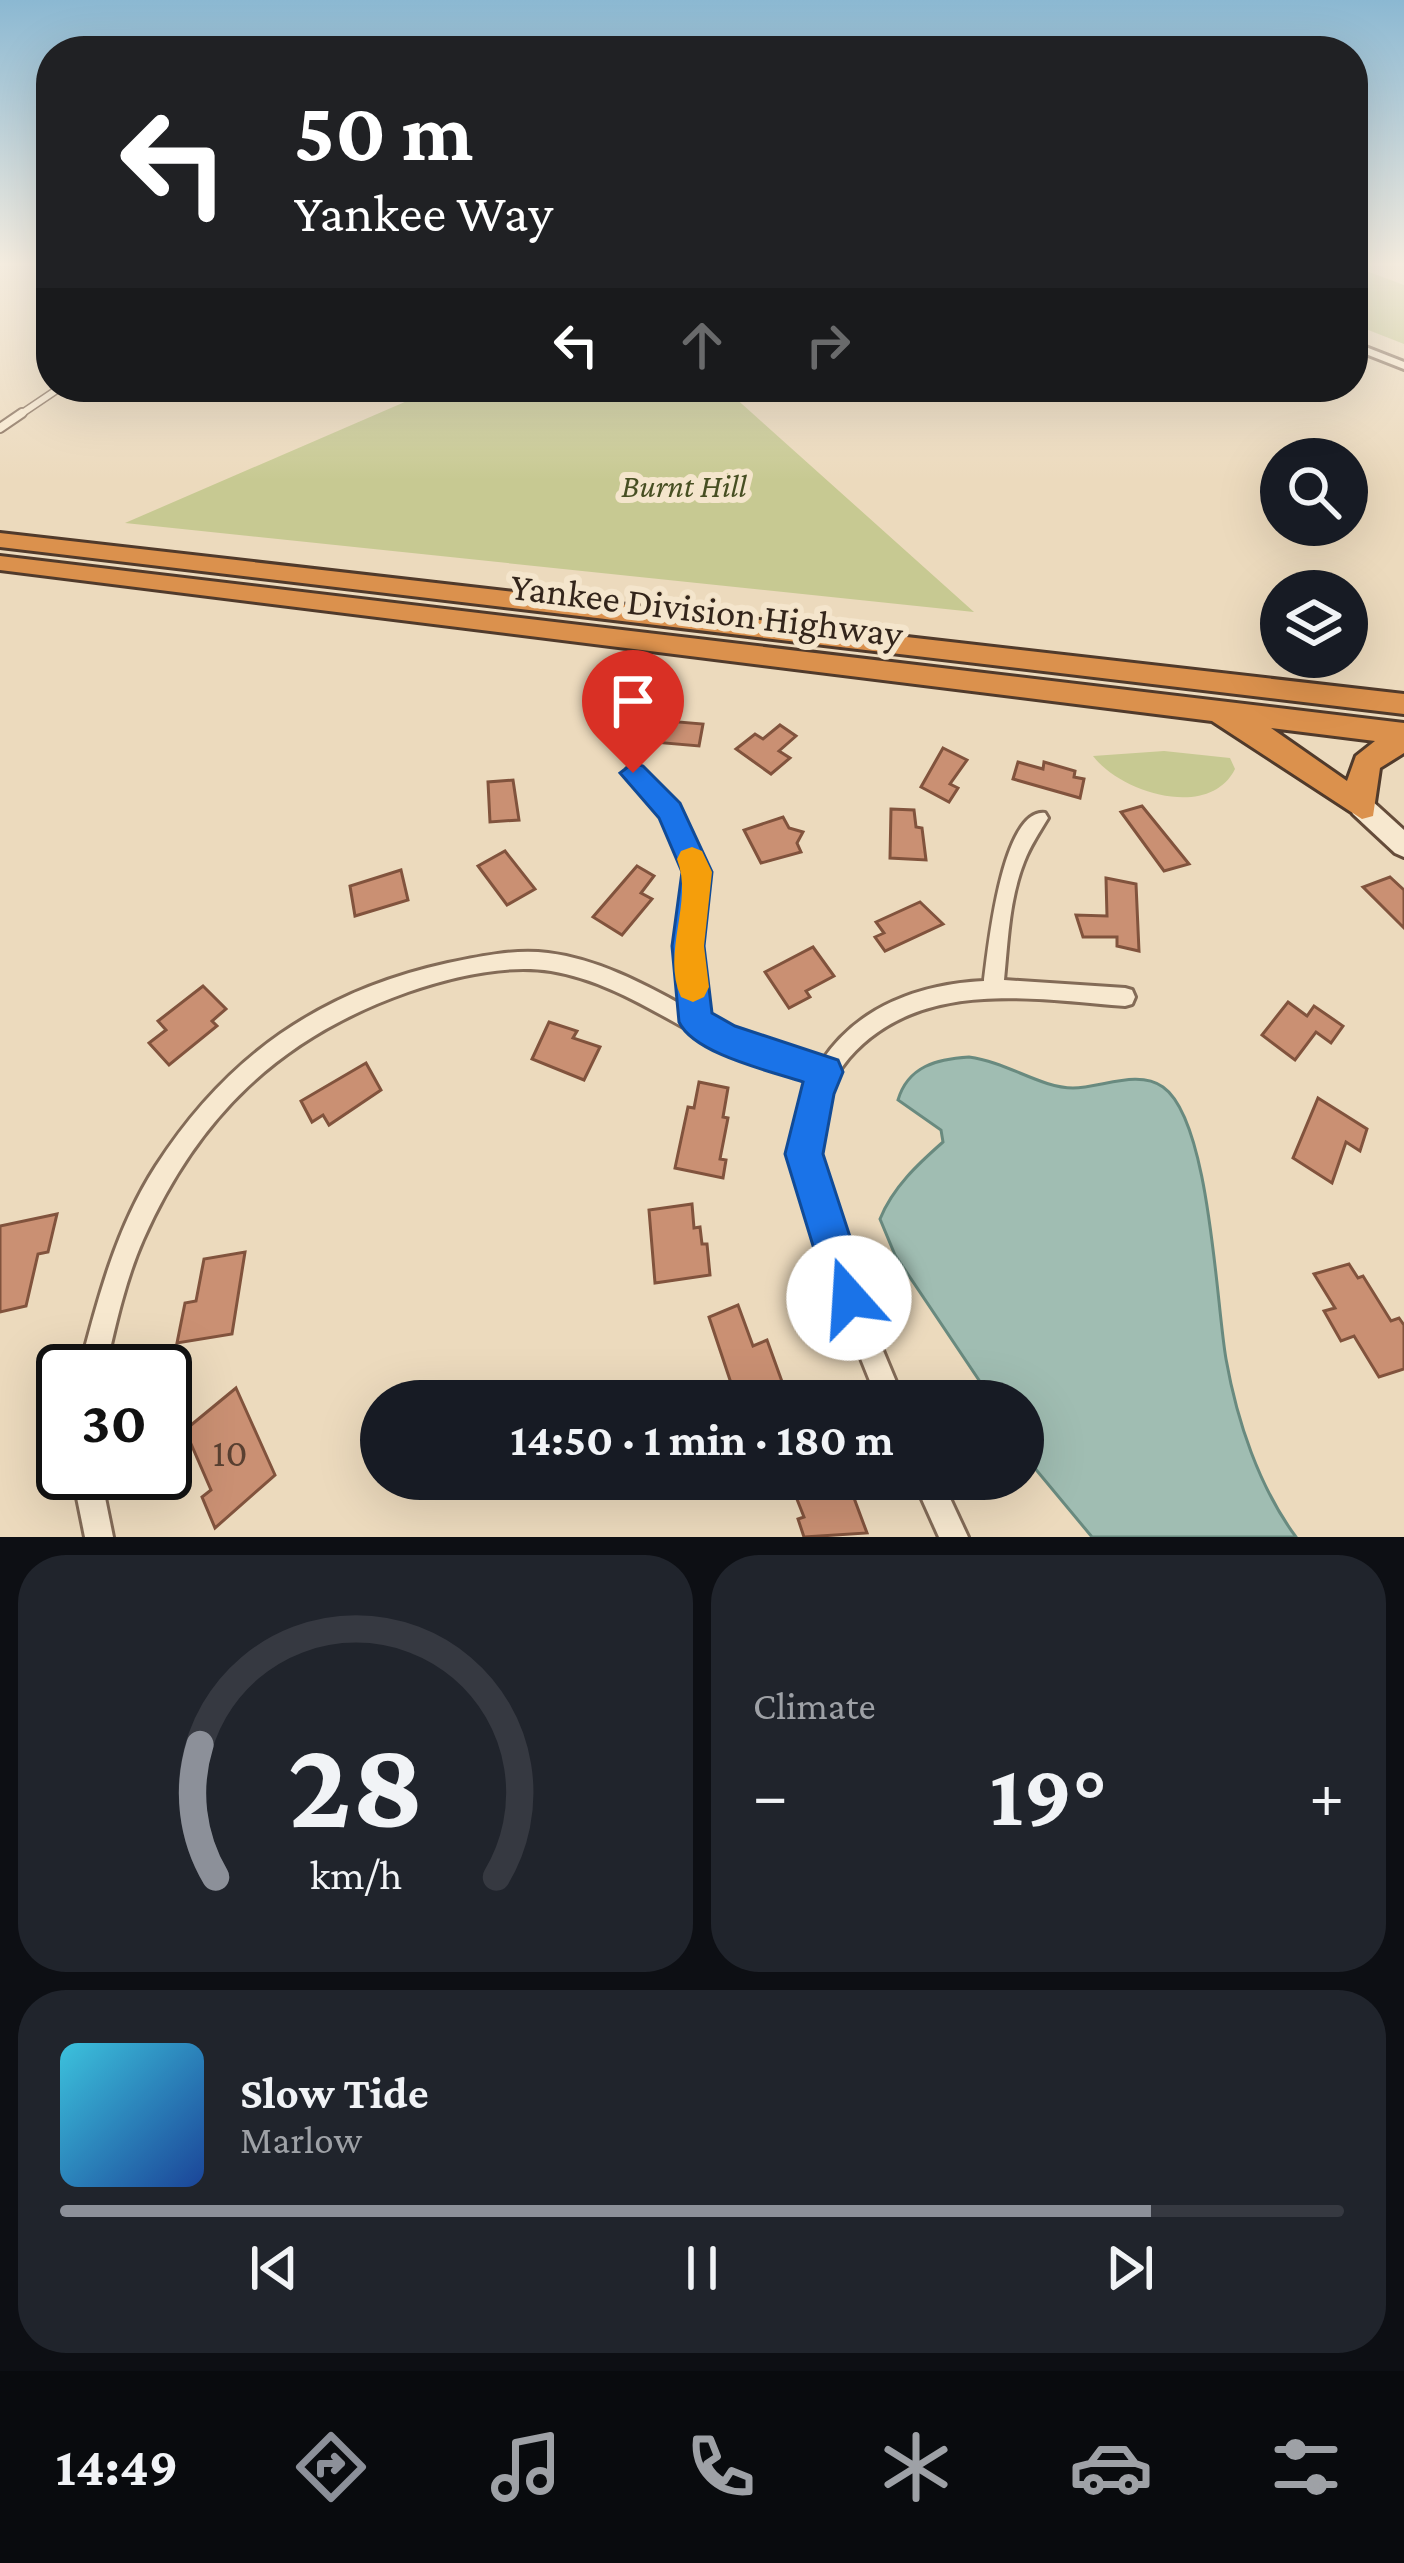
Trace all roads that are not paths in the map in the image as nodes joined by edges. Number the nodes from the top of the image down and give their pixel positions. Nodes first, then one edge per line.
1 (1368, 351) edge
2 (1404, 366) edge
3 (39, 402) edge
4 (0, 428) edge
5 (0, 540) edge
6 (0, 563) edge
7 (1404, 704) edge
8 (1203, 708) junction
9 (1404, 738) edge
10 (633, 773) dead end
11 (1362, 807) junction
12 (1039, 818) dead end
13 (1404, 846) edge
14 (993, 989) junction
15 (1125, 997) dead end
16 (696, 1022) junction
17 (826, 1072) junction
18 (97, 1344) edge
19 (881, 1380) edge
20 (91, 1500) edge
21 (937, 1500) edge
22 (99, 1537) edge
23 (954, 1537) edge

1 - 2 street
3 - 4 lane
5 - 7 highway, Yankee Division Highway
6 - 8 highway, Yankee Division Highway
8 - 9 highway, Yankee Division Highway
8 - 11 highway
9 - 11 highway
10 - 16 street
11 - 13 main road
12 - 14 street
14 - 15 street
14 - 17 street
16 - 17 street
16 - 18 street
17 - 19 street
20 - 22 street
21 - 23 street

